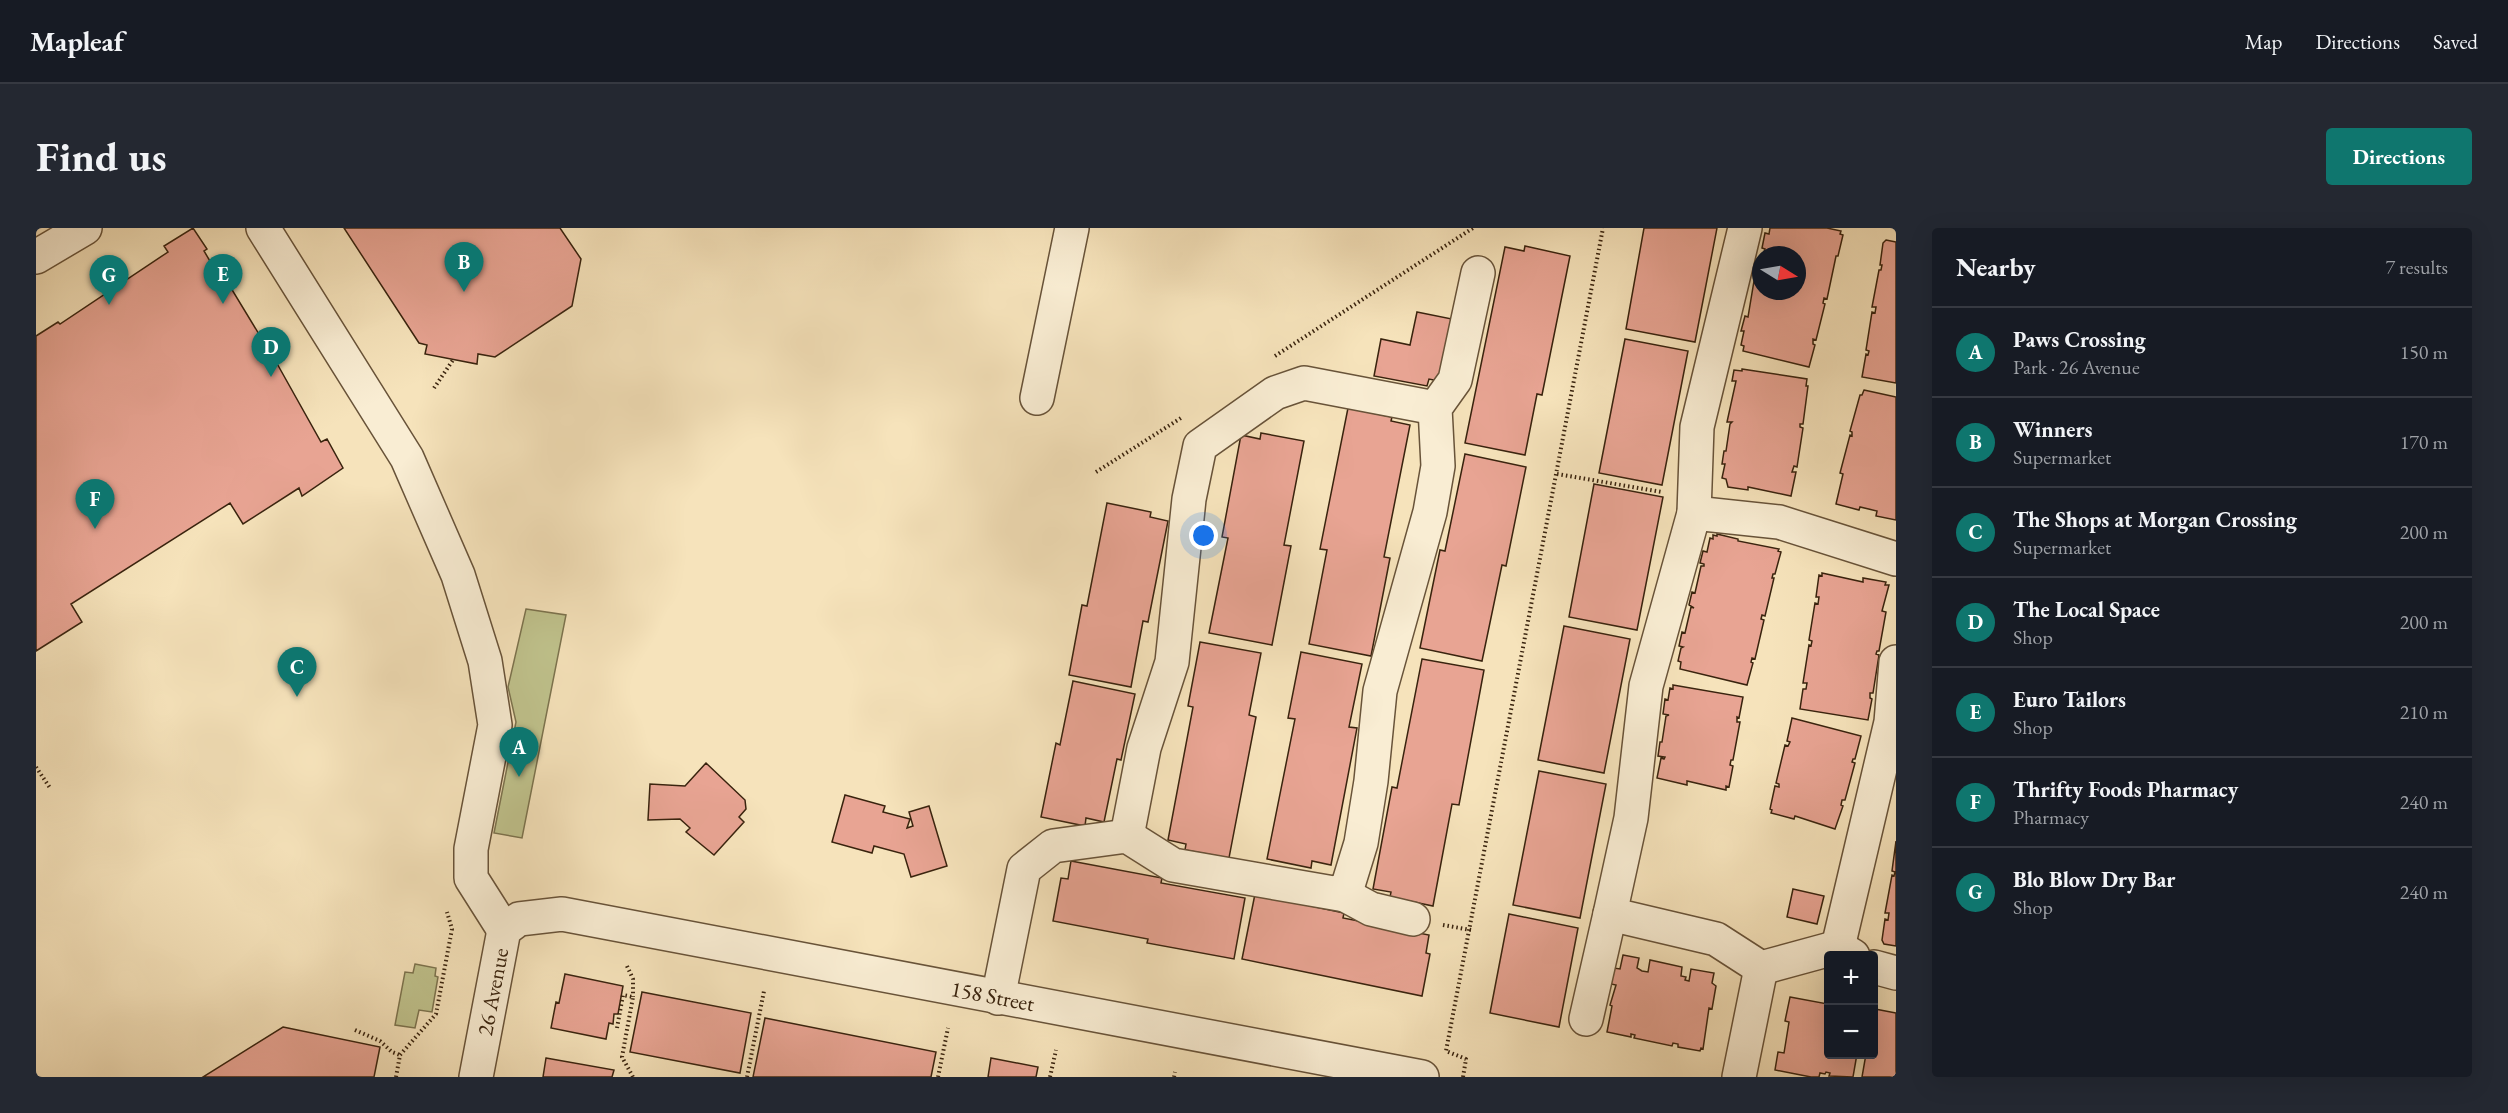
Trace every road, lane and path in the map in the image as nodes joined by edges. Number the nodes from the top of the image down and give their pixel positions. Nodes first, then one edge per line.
1 (85, 228) edge
2 (263, 228) edge
3 (1072, 228) edge
4 (1473, 228) edge
5 (1603, 228) edge
6 (1745, 228) edge
7 (36, 257) edge
8 (1478, 273) dead end
9 (1275, 357) dead end
10 (453, 360) dead end
11 (434, 388) dead end
12 (1037, 398) dead end
13 (1435, 408) junction
14 (1186, 414) dead end
15 (1096, 472) dead end
16 (1557, 474) junction
17 (1694, 505) junction
18 (1896, 559) edge
19 (1896, 662) edge
20 (36, 767) edge
21 (50, 788) dead end
22 (1127, 836) junction
23 (1345, 895) junction
24 (447, 912) dead end
25 (562, 914) joint
26 (1610, 914) junction
27 (1413, 919) dead end
28 (504, 930) junction
29 (1846, 951) edge
30 (1824, 955) edge
31 (627, 966) dead end
32 (1761, 968) junction
33 (1878, 969) edge
34 (1896, 973) edge
35 (764, 991) dead end
36 (633, 997) junction
37 (998, 998) junction
38 (1586, 1018) dead end
39 (617, 1028) dead end
40 (948, 1028) dead end
41 (354, 1030) dead end
42 (1056, 1050) dead end
43 (400, 1055) junction
44 (396, 1077) edge
45 (476, 1077) edge
46 (633, 1077) edge
47 (747, 1077) edge
48 (938, 1077) edge
49 (1050, 1077) edge
50 (1422, 1077) edge
51 (1463, 1077) edge
52 (1739, 1077) edge

1 - 7 street
2 - 28 street
3 - 12 street
4 - 9 path
5 - 16 path
6 - 17 street
8 - 13 street
10 - 11 path
13 - 22 street
13 - 23 street
14 - 15 path
16 - 17 path
16 - 51 path
17 - 18 street
17 - 26 street
19 - 29 street
20 - 21 path
22 - 23 street
22 - 37 street
23 - 27 street
24 - 43 path
25 - 28 street, 26 Avenue
25 - 37 street, 158 Street
26 - 32 street
26 - 38 street
28 - 45 street, 26 Avenue
30 - 32 street
31 - 36 path
32 - 52 street
33 - 34 street
35 - 47 path
36 - 39 path
36 - 46 path
37 - 50 street, 158 Street
40 - 48 path
41 - 43 path
42 - 49 path
43 - 44 path

